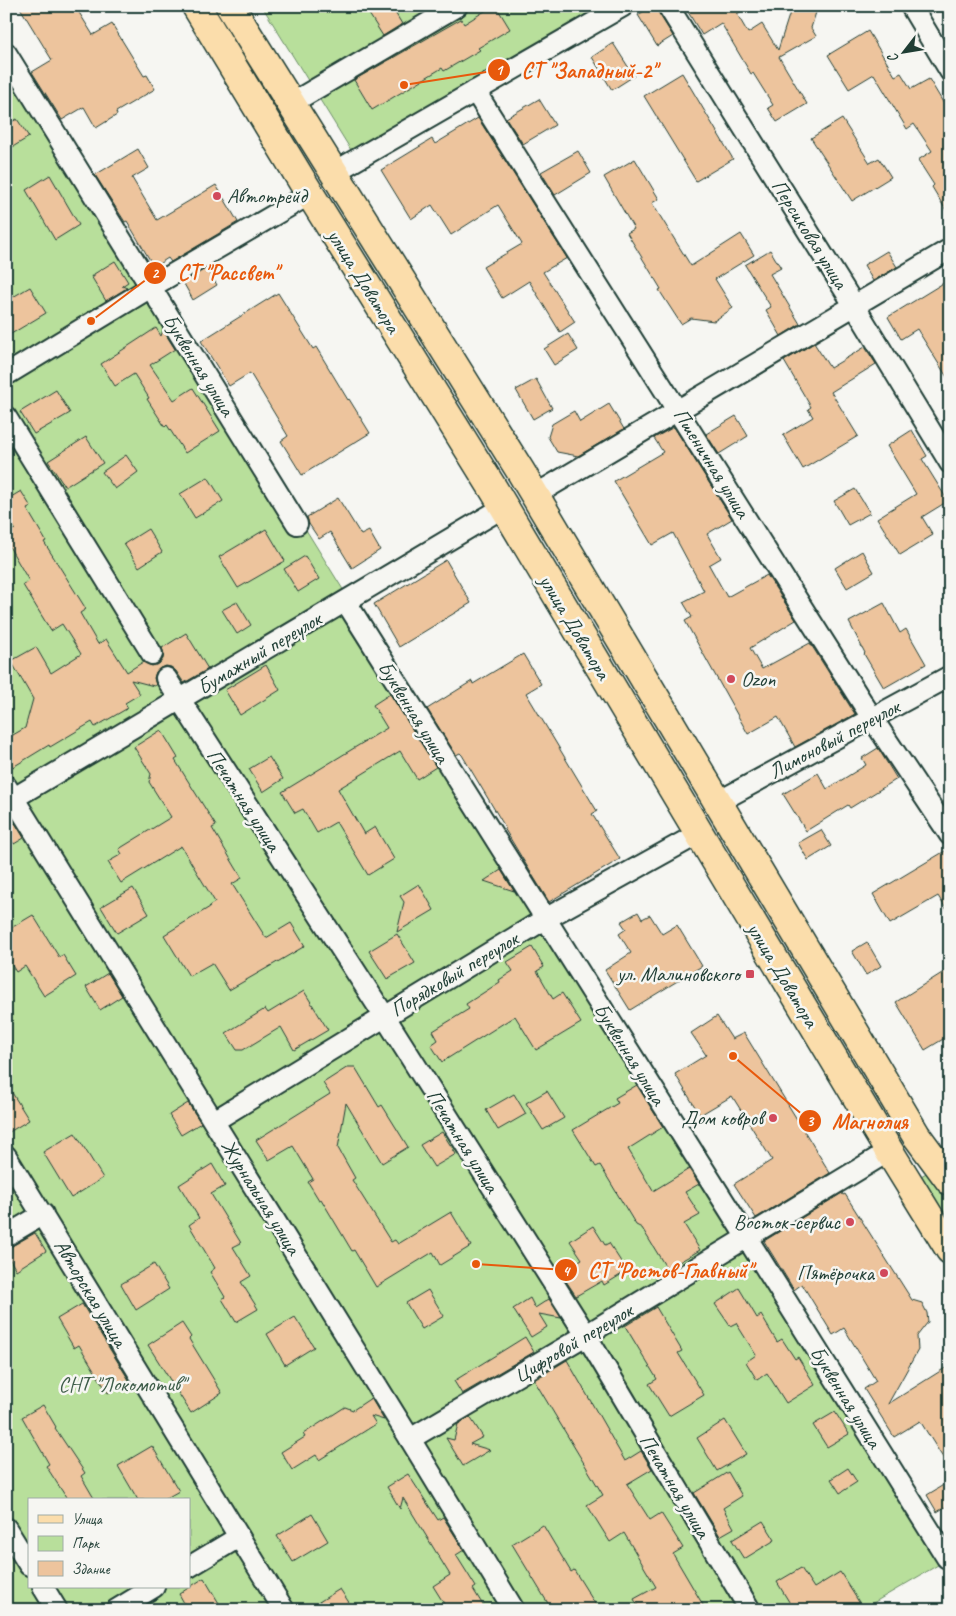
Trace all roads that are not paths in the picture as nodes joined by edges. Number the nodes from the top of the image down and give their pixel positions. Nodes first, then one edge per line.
1 (196, 6) edge
2 (230, 6) edge
3 (457, 6) edge
4 (623, 6) edge
5 (668, 6) edge
6 (911, 6) edge
7 (436, 11) edge
8 (6, 53) edge
9 (950, 71) edge
10 (475, 91) junction
11 (290, 104) junction
12 (333, 173) junction
13 (310, 194) junction
14 (950, 249) edge
15 (151, 287) junction
16 (854, 305) junction
17 (6, 375) edge
18 (678, 411) junction
19 (6, 417) edge
20 (950, 463) edge
21 (535, 496) junction
22 (504, 507) junction
23 (297, 524) dead end
24 (346, 602) junction
25 (152, 654) dead end
26 (950, 676) edge
27 (166, 678) dead end
28 (179, 700) junction
29 (872, 718) junction
30 (10, 792) edge
31 (718, 802) junction
32 (698, 834) junction
33 (950, 835) edge
34 (545, 919) junction
35 (385, 1017) junction
36 (214, 1121) junction
37 (889, 1151) junction
38 (6, 1156) edge
39 (950, 1180) edge
40 (42, 1214) junction
41 (6, 1236) edge
42 (747, 1238) junction
43 (950, 1250) edge
44 (586, 1335) junction
45 (410, 1439) junction
46 (6, 1528) edge
47 (239, 1537) junction
48 (947, 1558) dead end
49 (28, 1562) edge
50 (190, 1565) edge
51 (44, 1588) edge
52 (152, 1588) edge
53 (57, 1610) edge
54 (116, 1610) edge
55 (284, 1610) edge
56 (514, 1610) edge
57 (750, 1610) edge

1 - 13 main road, улица Доватора
2 - 11 main road, улица Доватора
3 - 7 street
4 - 10 street
5 - 16 street, Персиковая улица
6 - 9 street
7 - 11 street
8 - 15 street, Буквенная улица
10 - 12 street
10 - 18 street, Пшеничная улица
11 - 12 main road, улица Доватора
12 - 21 main road, улица Доватора
13 - 15 street
13 - 22 main road, улица Доватора
14 - 16 street
15 - 17 street
15 - 23 street, Буквенная улица
16 - 18 street
16 - 20 street, Персиковая улица
18 - 21 street
18 - 29 street, Пшеничная улица
19 - 25 street
21 - 31 main road, улица Доватора
22 - 24 street, Бумажный переулок
22 - 32 main road, улица Доватора
24 - 28 street, Бумажный переулок
24 - 34 street, Буквенная улица
26 - 29 street, Лимоновый переулок
27 - 28 street, Печатная улица
28 - 30 street, Бумажный переулок
28 - 35 street, Печатная улица
29 - 31 street, Лимоновый переулок
29 - 33 street, Пшеничная улица
30 - 36 street, Журнальная улица
31 - 39 main road, улица Доватора
32 - 34 street, Порядковый переулок
32 - 37 main road, улица Доватора
34 - 35 street, Порядковый переулок
34 - 42 street, Буквенная улица
35 - 36 street, Порядковый переулок
35 - 44 street, Печатная улица
36 - 45 street, Журнальная улица
37 - 42 street, Цифровой переулок
37 - 43 main road, улица Доватора
38 - 40 street, Авторская улица
40 - 41 street
40 - 47 street, Авторская улица
42 - 44 street, Цифровой переулок
42 - 48 street, Буквенная улица
44 - 45 street, Цифровой переулок
44 - 57 street, Печатная улица
45 - 56 street, Журнальная улица
46 - 49 street
47 - 50 street
47 - 55 street, Авторская улица
51 - 53 street
52 - 54 street

